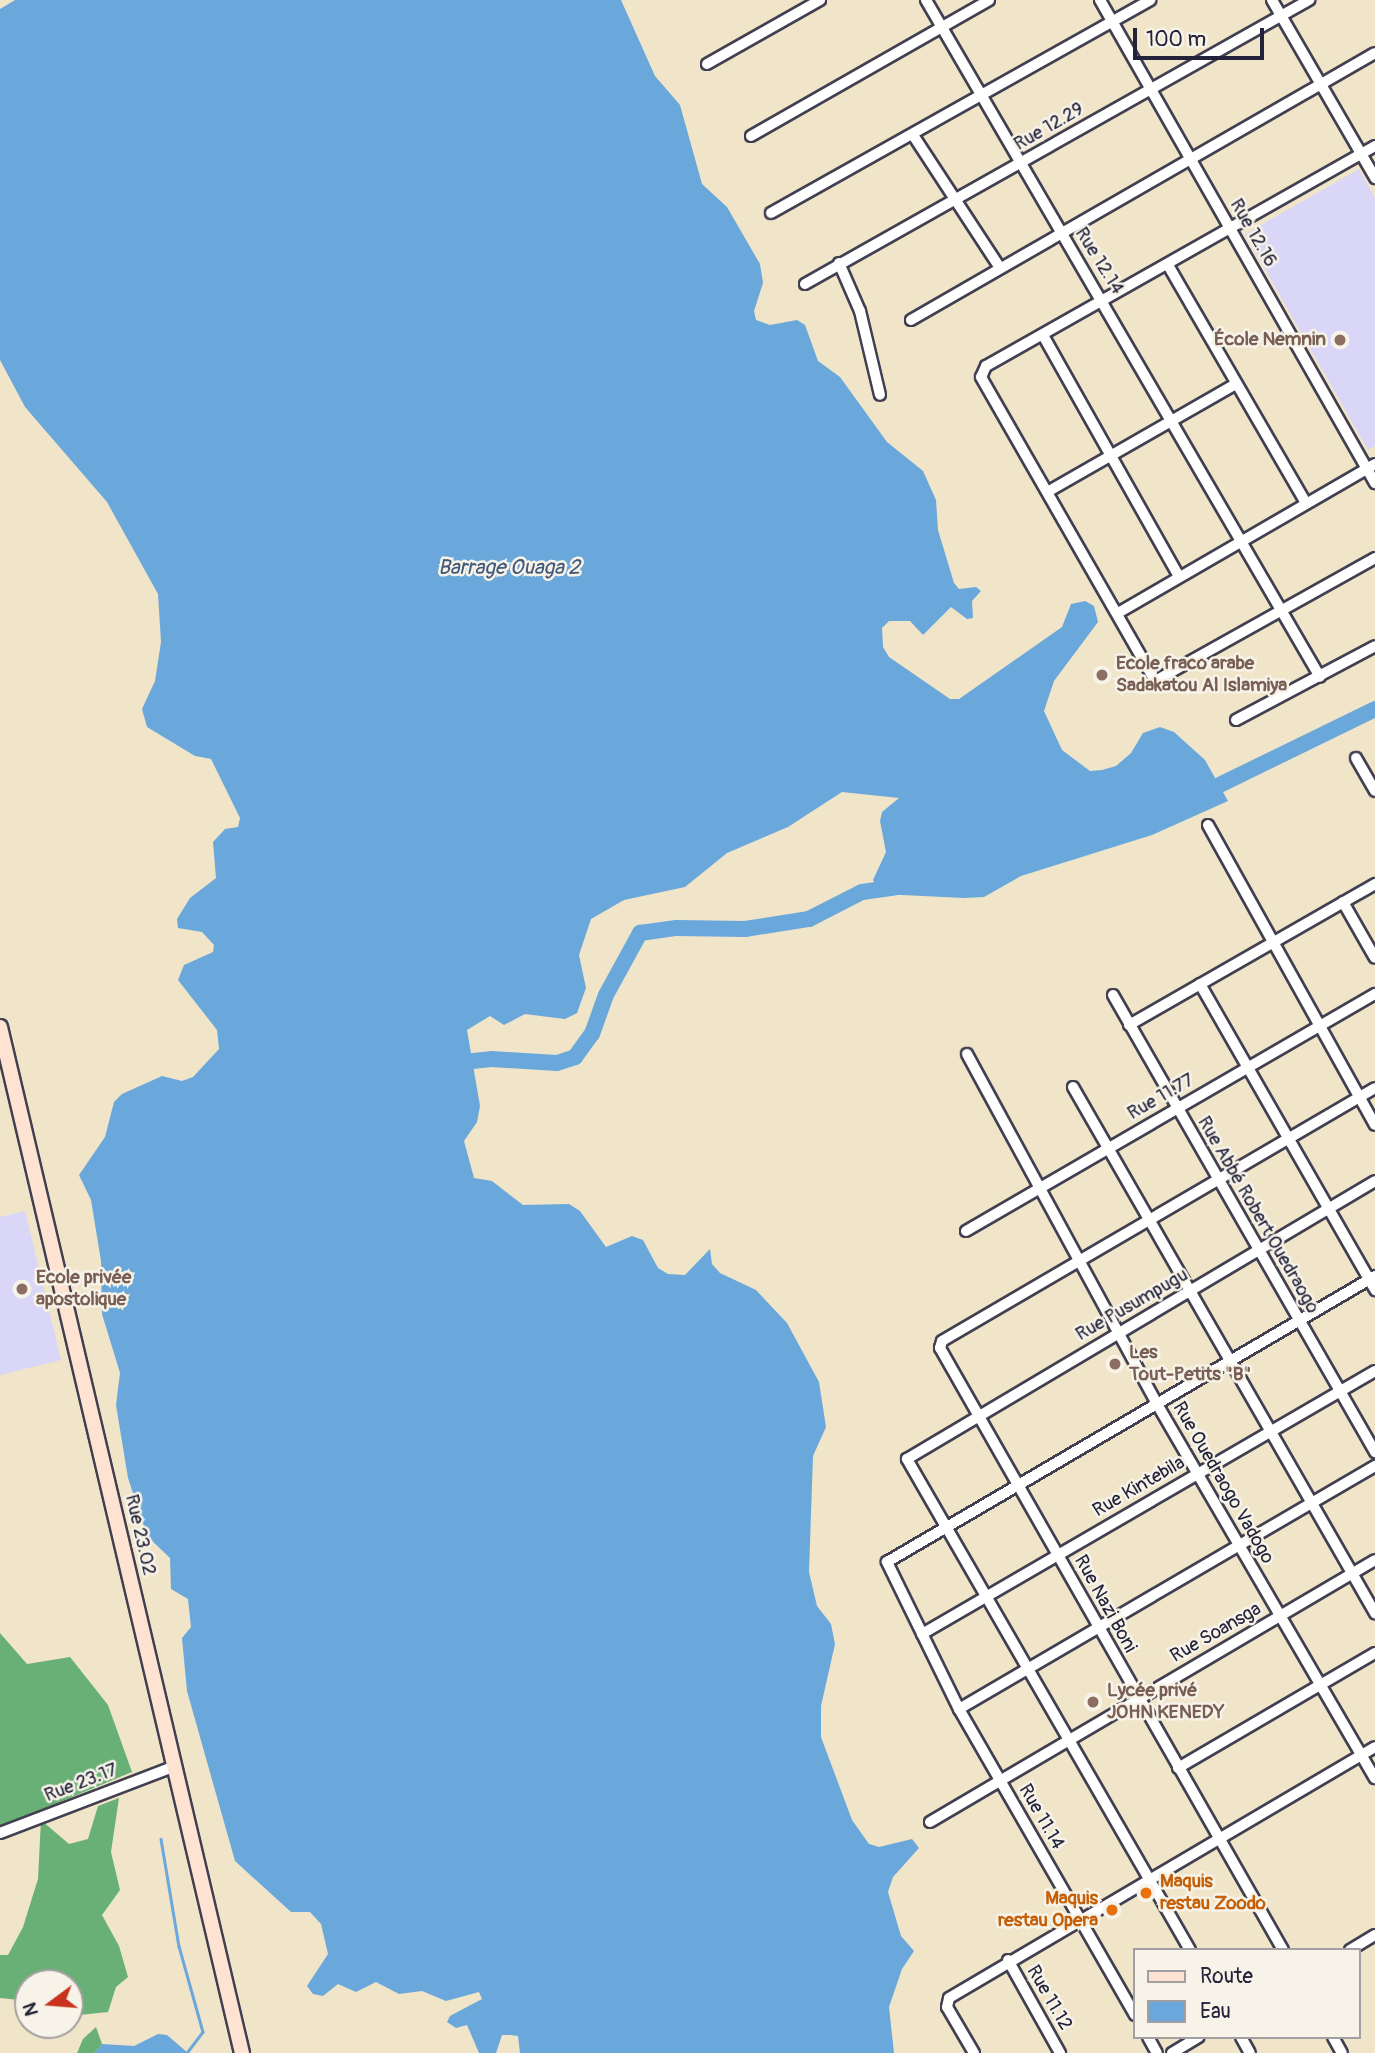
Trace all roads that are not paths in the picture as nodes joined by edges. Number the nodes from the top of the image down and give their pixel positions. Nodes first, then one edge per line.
1 (820, 0) edge
2 (926, 0) edge
3 (989, 0) edge
4 (1100, 0) edge
5 (1150, 0) edge
6 (1272, 0) edge
7 (1309, 0) edge
8 (1281, 16) junction
9 (1112, 22) junction
10 (942, 28) junction
11 (1375, 53) edge
12 (707, 64) dead end
13 (1321, 85) junction
14 (1149, 89) junction
15 (982, 97) junction
16 (913, 135) junction
17 (751, 136) dead end
18 (1375, 146) edge
19 (1361, 154) junction
20 (1191, 158) junction
21 (1022, 163) junction
22 (1375, 178) edge
23 (954, 201) junction
24 (771, 213) dead end
25 (1231, 230) junction
26 (1060, 232) junction
27 (839, 262) junction
28 (1168, 265) junction
29 (1000, 268) junction
30 (806, 284) dead end
31 (1104, 302) junction
32 (911, 320) dead end
33 (1044, 337) junction
34 (1236, 384) junction
35 (880, 396) dead end
36 (1174, 421) junction
37 (1111, 455) junction
38 (1371, 466) edge
39 (1375, 483) edge
40 (1049, 491) junction
41 (1306, 503) junction
42 (1242, 541) junction
43 (1375, 558) edge
44 (1178, 575) junction
45 (1282, 610) junction
46 (1118, 613) junction
47 (1375, 646) edge
48 (1320, 677) junction
49 (1236, 720) dead end
50 (1356, 758) dead end
51 (1375, 791) edge
52 (1208, 825) dead end
53 (1375, 884) edge
54 (1343, 902) junction
55 (1270, 942) junction
56 (1375, 958) edge
57 (1200, 984) junction
58 (1113, 995) dead end
59 (1375, 995) edge
60 (1129, 1025) junction
61 (0, 1027) edge
62 (1318, 1027) junction
63 (967, 1055) dead end
64 (1248, 1068) junction
65 (6, 1076) edge
66 (1073, 1087) dead end
67 (1375, 1088) edge
68 (1360, 1097) junction
69 (1176, 1108) junction
70 (1375, 1125) edge
71 (1289, 1138) junction
72 (1106, 1150) junction
73 (1217, 1180) junction
74 (1375, 1181) edge
75 (1037, 1189) junction
76 (1328, 1208) junction
77 (1148, 1222) junction
78 (966, 1231) dead end
79 (1259, 1251) junction
80 (1078, 1262) junction
81 (1373, 1282) edge
82 (1188, 1293) junction
83 (1299, 1320) junction
84 (1118, 1333) junction
85 (1228, 1362) junction
86 (1375, 1371) edge
87 (1340, 1391) junction
88 (1157, 1404) junction
89 (978, 1417) junction
90 (1269, 1433) junction
91 (1375, 1451) edge
92 (1375, 1466) edge
93 (1197, 1474) junction
94 (1017, 1486) junction
95 (1309, 1504) junction
96 (946, 1527) junction
97 (1240, 1545) junction
98 (1057, 1555) junction
99 (1375, 1560) edge
100 (1352, 1573) junction
101 (986, 1595) junction
102 (1375, 1614) edge
103 (1280, 1616) junction
104 (1098, 1628) junction
105 (922, 1634) junction
106 (1375, 1653) edge
107 (1027, 1668) junction
108 (1322, 1684) junction
109 (1139, 1699) junction
110 (959, 1709) junction
111 (1069, 1739) junction
112 (1375, 1747) edge
113 (1362, 1755) junction
114 (175, 1766) junction
115 (1178, 1768) junction
116 (1375, 1778) edge
117 (1000, 1781) junction
118 (930, 1822) dead end
119 (0, 1833) edge
120 (1218, 1838) junction
121 (1149, 1878) junction
122 (1078, 1918) junction
123 (1375, 1935) edge
124 (1189, 1948) edge
125 (1282, 1948) edge
126 (1353, 1948) edge
127 (1008, 1961) junction
128 (1134, 2013) edge
129 (1196, 2039) edge
130 (242, 2053) edge
131 (974, 2053) edge
132 (1060, 2053) edge
133 (1172, 2053) edge

1 - 12 street
2 - 10 street, Rue 12.14
3 - 10 street
4 - 9 street, Rue 12.16
5 - 9 street
6 - 8 street
7 - 8 street, Rue 12.29
8 - 13 street
8 - 14 street, Rue 12.29
9 - 14 street, Rue 12.16
9 - 15 street
10 - 15 street, Rue 12.14
10 - 17 street
11 - 13 street
13 - 19 street
13 - 20 street
14 - 20 street, Rue 12.16
14 - 21 street, Rue 12.29
15 - 16 street
15 - 21 street, Rue 12.14
16 - 23 street
16 - 24 street
18 - 19 street
19 - 22 street
19 - 25 street
20 - 25 street, Rue 12.16
20 - 26 street
21 - 23 street, Rue 12.29
21 - 26 street, Rue 12.14
23 - 27 street, Rue 12.29
23 - 29 street
25 - 28 street
25 - 38 street, Rue 12.16
26 - 29 street
26 - 31 street, Rue 12.14
27 - 30 street, Rue 12.29
27 - 35 street
28 - 31 street
28 - 34 street
29 - 32 street
31 - 33 street
31 - 36 street, Rue 12.14
33 - 37 street
33 - 40 street
34 - 36 street
34 - 41 street
36 - 37 street
36 - 42 street, Rue 12.14
37 - 40 street
37 - 44 street
38 - 39 street, Rue 12.16
38 - 41 street
40 - 46 street
41 - 42 street
42 - 44 street
42 - 45 street, Rue 12.14
43 - 45 street
44 - 46 street
45 - 46 street
45 - 48 street, Rue 12.14
47 - 48 street
48 - 49 street
50 - 51 street
52 - 55 street
53 - 54 street
54 - 55 street
54 - 56 street
55 - 57 street
55 - 62 street
57 - 60 street
57 - 64 street
58 - 60 street, Rue Abbé Robert Ouedraogo
59 - 62 street, Rue 11.77
60 - 69 street, Rue Abbé Robert Ouedraogo
61 - 65 street, Rue 23.02
62 - 64 street, Rue 11.77
62 - 68 street
63 - 75 street, Rue Ouedraogo Vadogo
64 - 69 street, Rue 11.77
64 - 71 street
65 - 114 street, Rue 23.02
66 - 72 street
67 - 68 street
68 - 70 street
68 - 71 street
69 - 72 street, Rue 11.77
69 - 73 street, Rue Abbé Robert Ouedraogo
71 - 73 street
71 - 76 street
72 - 75 street, Rue 11.77
72 - 77 street
73 - 77 street
73 - 79 street, Rue Abbé Robert Ouedraogo
74 - 76 street, Rue Pusumpugu
75 - 78 street, Rue 11.77
75 - 80 street, Rue Ouedraogo Vadogo
76 - 79 street, Rue Pusumpugu
76 - 81 street
77 - 80 street
77 - 82 street
79 - 82 street, Rue Pusumpugu
79 - 83 street, Rue Abbé Robert Ouedraogo
80 - 84 street, Rue Ouedraogo Vadogo
80 - 89 street, Rue Nazi Boni
81 - 83 street
82 - 84 street, Rue Pusumpugu
82 - 85 street
83 - 85 street
83 - 87 street, Rue Abbé Robert Ouedraogo
84 - 88 street, Rue Ouedraogo Vadogo
84 - 89 street, Rue Pusumpugu
85 - 88 street
85 - 90 street
86 - 87 street, Rue Kintebila
87 - 90 street, Rue Kintebila
87 - 91 street, Rue Abbé Robert Ouedraogo
88 - 93 street, Rue Ouedraogo Vadogo
88 - 94 street
89 - 94 street, Rue Nazi Boni
89 - 96 street, Rue Pusumpugu
90 - 93 street, Rue Kintebila
90 - 95 street
92 - 95 street
93 - 97 street, Rue Ouedraogo Vadogo
93 - 98 street, Rue Kintebila
94 - 96 street
94 - 98 street, Rue Nazi Boni
95 - 97 street
95 - 100 street
96 - 101 street
96 - 105 street, Rue 11.14
97 - 103 street, Rue Ouedraogo Vadogo
97 - 104 street
98 - 101 street, Rue Kintebila
98 - 104 street, Rue Nazi Boni
99 - 100 street, Rue Soansga
100 - 102 street
100 - 103 street, Rue Soansga
101 - 105 street, Rue Kintebila
101 - 107 street
103 - 108 street, Rue Ouedraogo Vadogo
103 - 109 street, Rue Soansga
104 - 107 street
104 - 109 street, Rue Nazi Boni
105 - 110 street, Rue 11.14
106 - 108 street
107 - 110 street
107 - 111 street
108 - 113 street, Rue Ouedraogo Vadogo
108 - 115 street
109 - 111 street, Rue Soansga
109 - 115 street, Rue Nazi Boni
110 - 117 street, Rue 11.14
111 - 117 street, Rue Soansga
111 - 121 street
112 - 113 street
113 - 116 street, Rue Ouedraogo Vadogo
113 - 120 street
114 - 119 street, Rue 23.17
114 - 130 street, Rue 23.02
115 - 120 street, Rue Nazi Boni
117 - 118 street, Rue Soansga
117 - 122 street, Rue 11.14
120 - 121 street
120 - 125 street, Rue Nazi Boni
121 - 122 street
121 - 124 street
122 - 127 street
122 - 128 street, Rue 11.14
123 - 126 street
127 - 131 street
127 - 132 street, Rue 11.12
129 - 133 street

